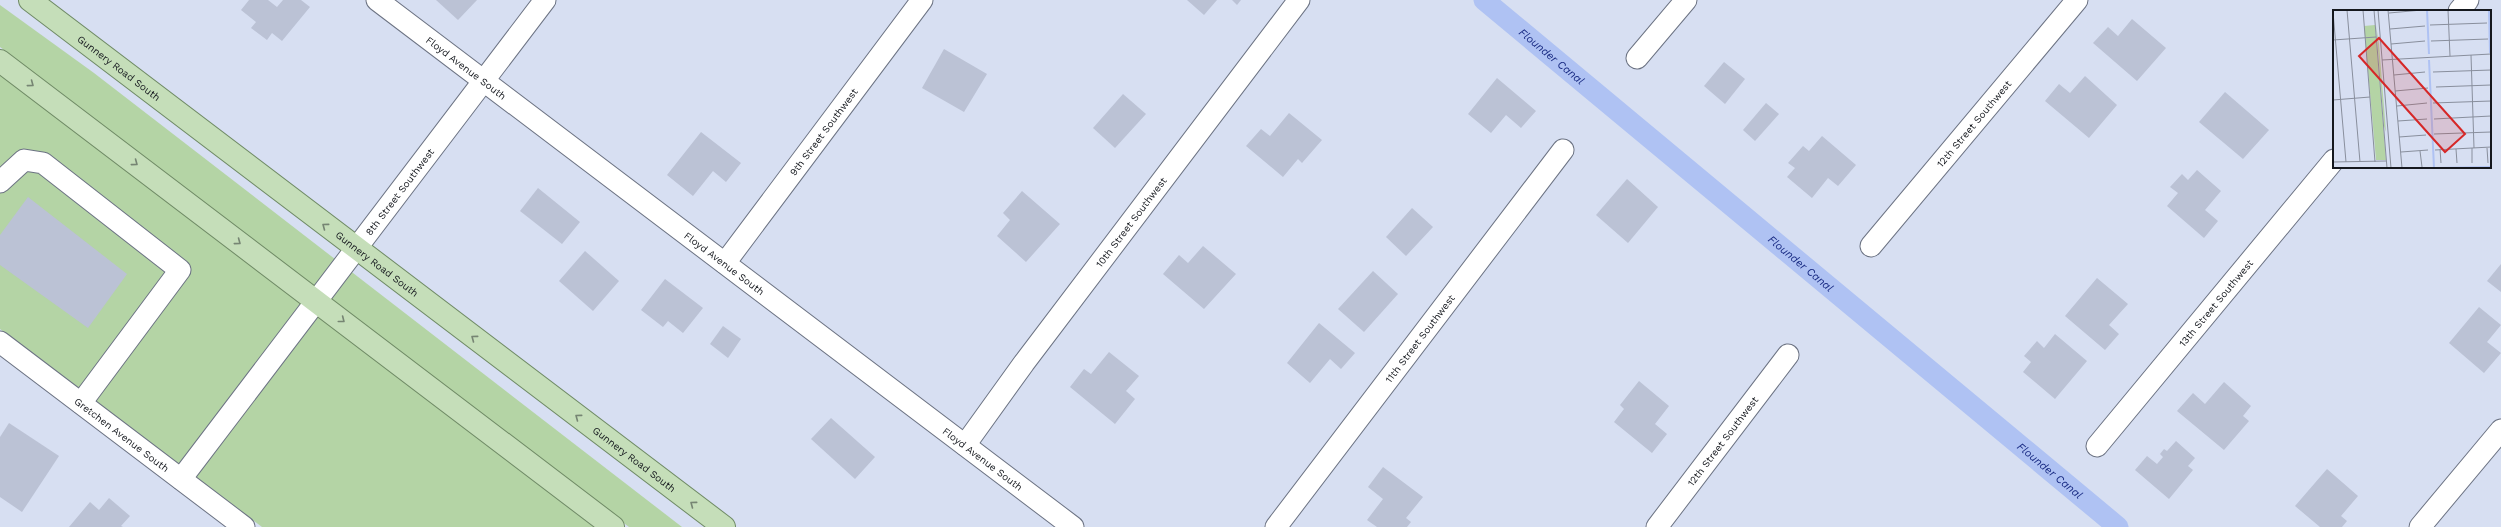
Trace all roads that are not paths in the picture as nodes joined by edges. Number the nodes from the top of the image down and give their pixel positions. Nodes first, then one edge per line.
1 (30, 0) edge
2 (377, 0) edge
3 (545, 0) edge
4 (922, 0) edge
5 (1299, 0) edge
6 (1686, 0) edge
7 (2077, 0) edge
8 (2468, 0) edge
9 (2460, 10) edge
10 (1637, 58) dead end
11 (0, 61) edge
12 (484, 81) junction
13 (1563, 150) dead end
14 (2333, 161) edge
15 (0, 182) edge
16 (1871, 246) dead end
17 (356, 250) junction
18 (725, 263) junction
19 (317, 302) junction
20 (0, 342) edge
21 (1788, 355) dead end
22 (81, 403) junction
23 (2501, 430) edge
24 (965, 445) junction
25 (2097, 446) dead end
26 (181, 479) junction
27 (1061, 524) edge
28 (244, 527) edge
29 (613, 527) edge
30 (724, 527) edge
31 (1276, 527) edge
32 (1656, 527) edge
33 (2420, 527) edge

17 -> 1 main road, Gunnery Road South
2 - 12 street, Floyd Avenue South
3 - 12 street, 8th Street Southwest
4 - 18 street, 9th Street Southwest
5 - 24 street, 10th Street Southwest
6 - 10 street
7 - 16 street, 12th Street Southwest
8 - 9 street
11 -> 19 main road
12 - 17 street, 8th Street Southwest
12 - 18 street, Floyd Avenue South
13 - 31 street, 11th Street Southwest
14 - 25 street, 13th Street Southwest
15 - 22 street
17 - 19 street, 8th Street Southwest
30 -> 17 main road, Gunnery Road South
18 - 24 street, Floyd Avenue South
19 - 26 street, 8th Street Southwest
19 -> 29 main road
20 - 22 street, Gretchen Avenue South
21 - 32 street, 12th Street Southwest
22 - 26 street, Gretchen Avenue South
23 - 33 street
24 - 27 street, Floyd Avenue South
26 - 28 street, Gretchen Avenue South

